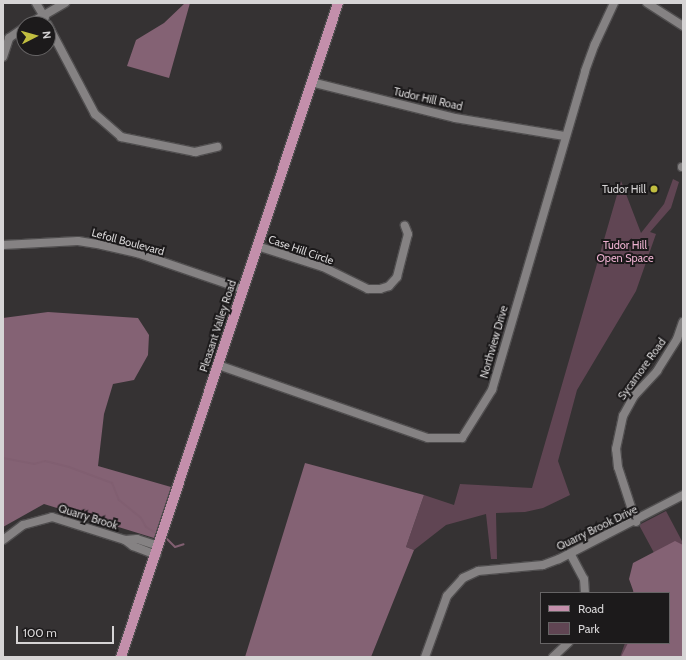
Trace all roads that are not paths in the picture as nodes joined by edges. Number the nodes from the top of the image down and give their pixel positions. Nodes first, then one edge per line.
1 (36, 3) edge
2 (65, 3) edge
3 (338, 3) edge
4 (614, 3) edge
5 (647, 3) edge
6 (43, 14) junction
7 (40, 16) edge
8 (683, 26) edge
9 (16, 34) edge
10 (56, 39) edge
11 (3, 56) edge
12 (311, 82) junction
13 (565, 136) junction
14 (217, 147) dead end
15 (405, 226) dead end
16 (3, 245) edge
17 (257, 246) junction
18 (242, 289) junction
19 (683, 322) edge
20 (218, 365) junction
21 (683, 495) edge
22 (636, 522) junction
23 (3, 540) edge
24 (157, 551) junction
25 (571, 555) junction
26 (585, 592) edge
27 (567, 644) edge
28 (121, 657) edge
29 (425, 657) edge
30 (553, 657) edge

1 - 6 street
2 - 6 street
3 - 12 main road, Pleasant Valley Road
4 - 13 street, Northview Drive
5 - 8 street
6 - 7 street
9 - 11 street
10 - 14 street
12 - 13 street, Tudor Hill Road
12 - 17 main road, Pleasant Valley Road
13 - 20 street, Northview Drive
15 - 17 street, Case Hill Circle
16 - 18 street, Lefoll Boulevard
17 - 18 main road, Pleasant Valley Road
18 - 20 main road, Pleasant Valley Road
19 - 22 street, Sycamore Road
20 - 24 main road, Pleasant Valley Road
21 - 22 street, Quarry Brook Drive
22 - 25 street, Quarry Brook Drive
23 - 24 street, Quarry Brook
24 - 28 main road, Pleasant Valley Road
25 - 26 street
25 - 29 street, Quarry Brook Drive
27 - 30 street

